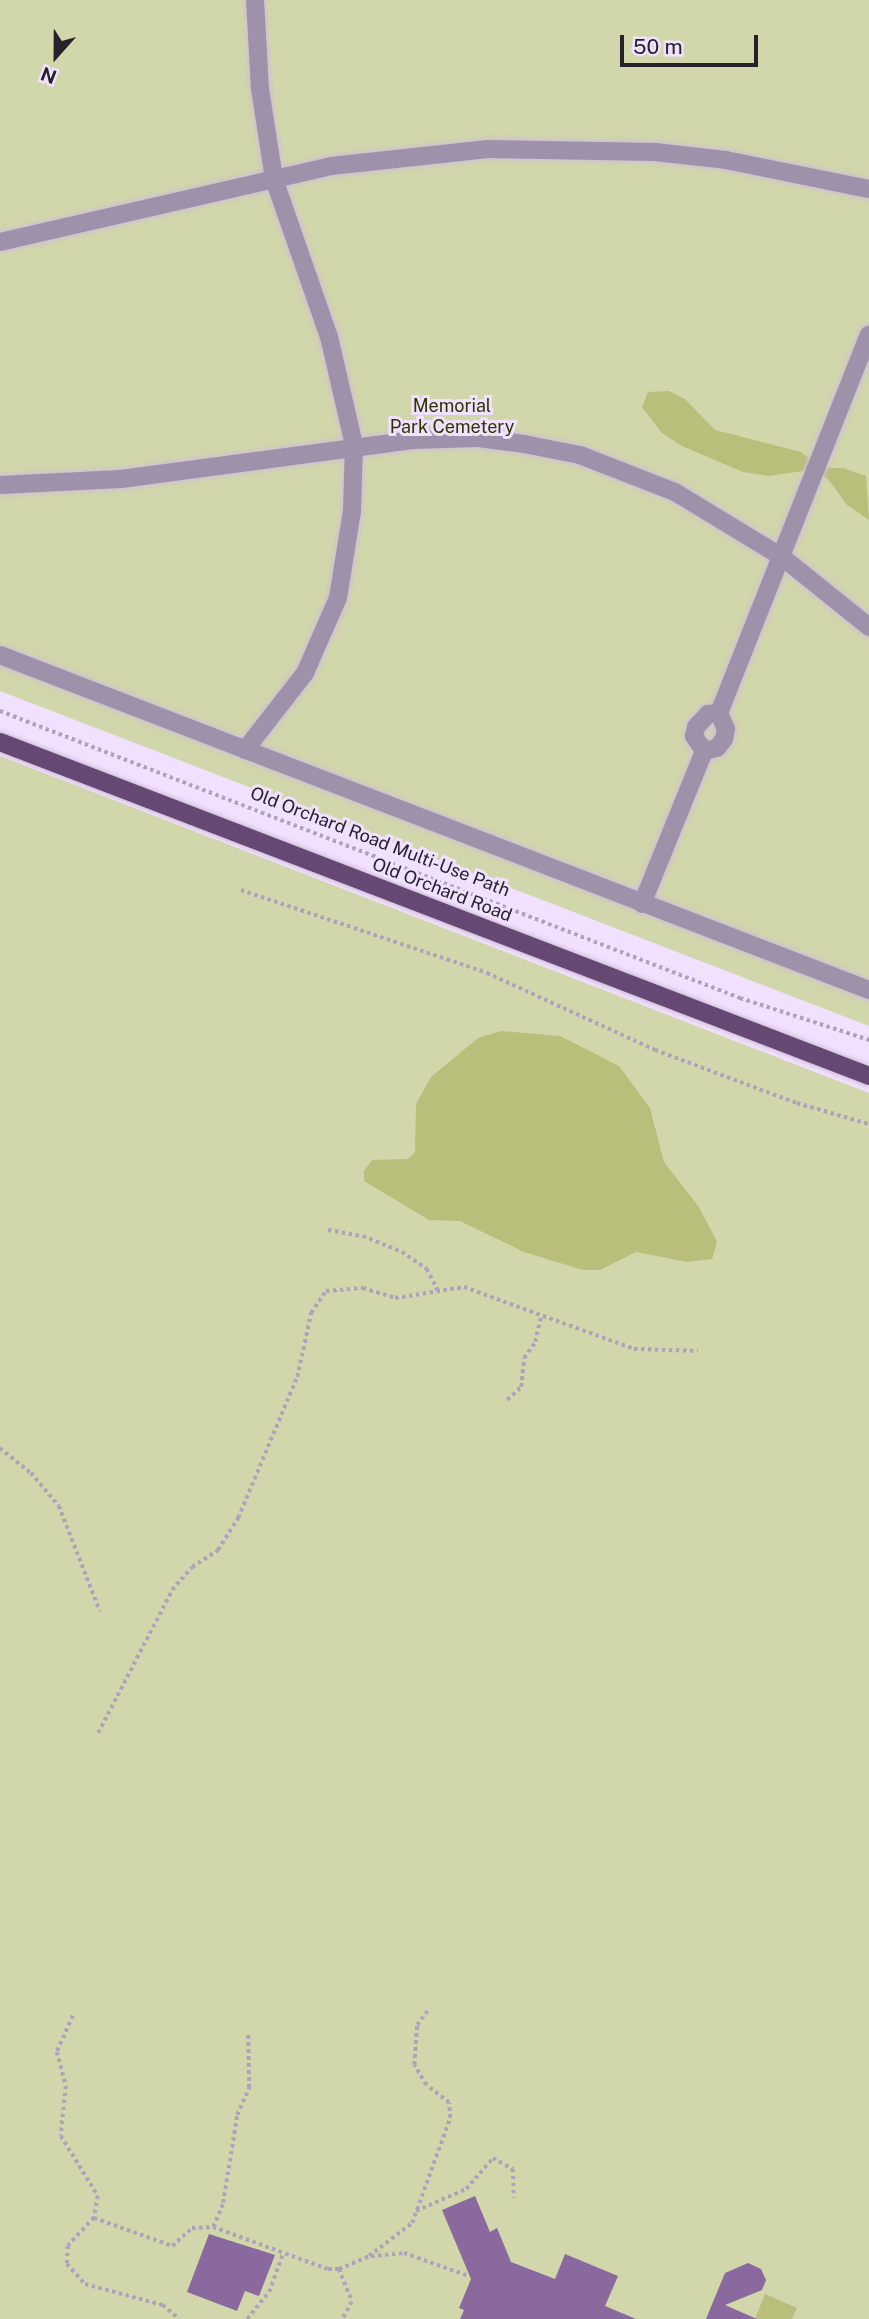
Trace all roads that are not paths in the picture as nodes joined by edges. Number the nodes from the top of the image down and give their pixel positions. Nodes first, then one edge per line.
1 (256, 0) edge
2 (274, 180) junction
3 (869, 189) edge
4 (0, 242) edge
5 (869, 335) edge
6 (354, 445) junction
7 (0, 485) edge
8 (782, 557) junction
9 (869, 627) edge
10 (0, 655) edge
11 (719, 713) junction
12 (0, 741) edge
13 (245, 750) junction
14 (704, 751) junction
15 (642, 904) junction
16 (869, 990) edge
17 (869, 1076) edge

1 - 2 lane
2 - 3 lane
2 - 4 lane
2 - 6 lane
5 - 8 lane
6 - 7 lane
6 - 8 lane
6 - 13 lane
8 - 9 lane
8 - 11 lane
10 - 13 lane
11 - 14 lane
11 - 14 lane
12 - 17 main road, Old Orchard Road
13 - 15 lane
14 - 15 lane
15 - 16 lane

